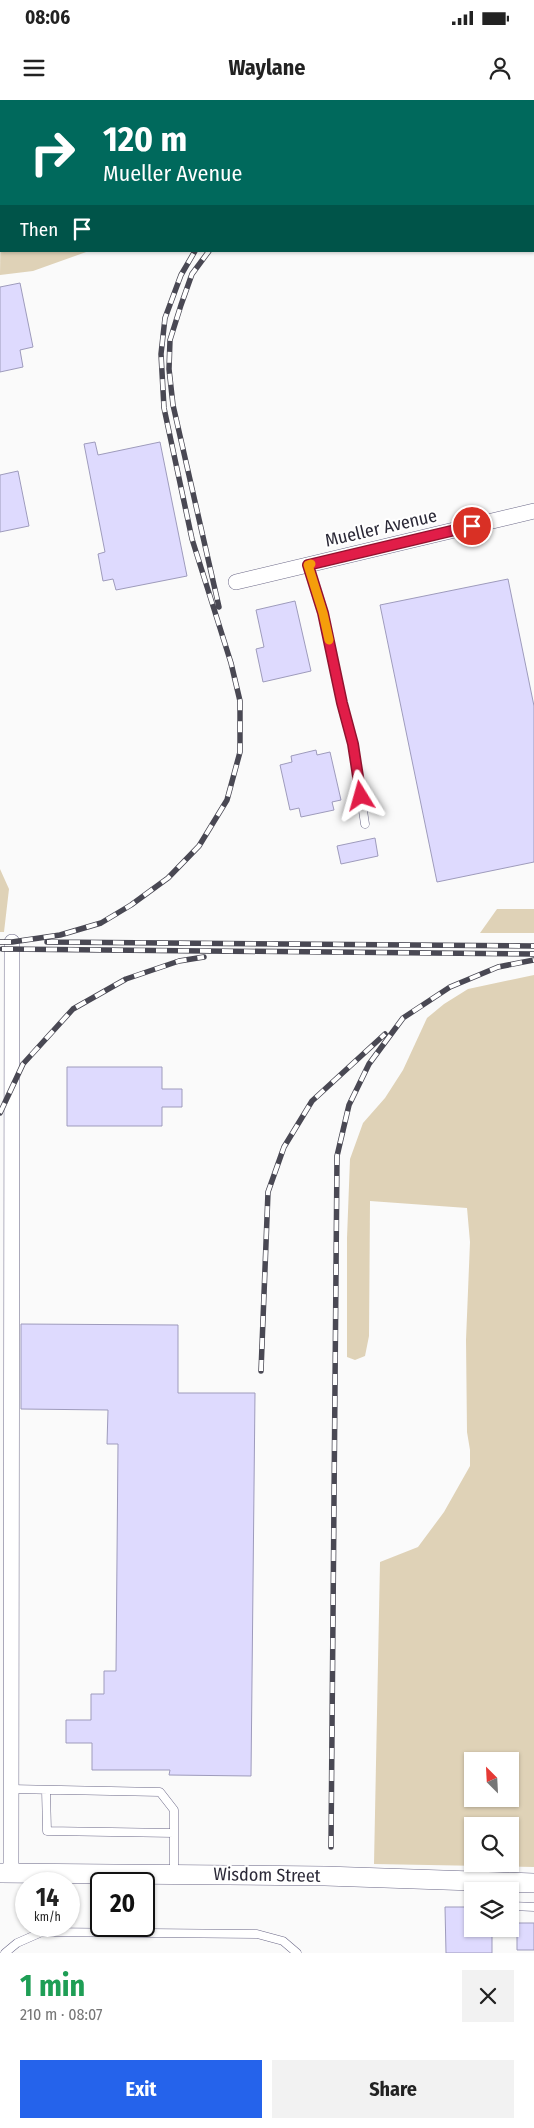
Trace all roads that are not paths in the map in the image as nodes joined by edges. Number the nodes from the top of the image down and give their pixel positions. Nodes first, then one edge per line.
1 (534, 511) edge
2 (308, 565) junction
3 (236, 582) dead end
4 (365, 824) dead end
5 (12, 942) dead end
6 (12, 1789) junction
7 (46, 1790) junction
8 (174, 1833) junction
9 (6, 1873) edge
10 (174, 1874) junction
11 (510, 1882) edge
12 (519, 1882) edge
13 (534, 1882) edge
14 (519, 1906) edge
15 (534, 1906) edge
16 (5, 1953) edge
17 (297, 1953) edge

1 - 2 street, Mueller Avenue
2 - 3 street, Mueller Avenue
2 - 4 lane
5 - 6 street
6 - 7 lane
6 - 9 street
7 - 8 lane
7 - 8 lane
8 - 10 lane
9 - 10 street, Wisdom Street
10 - 11 street, Wisdom Street
12 - 13 street, Wisdom Street
14 - 15 lane
16 - 17 lane

